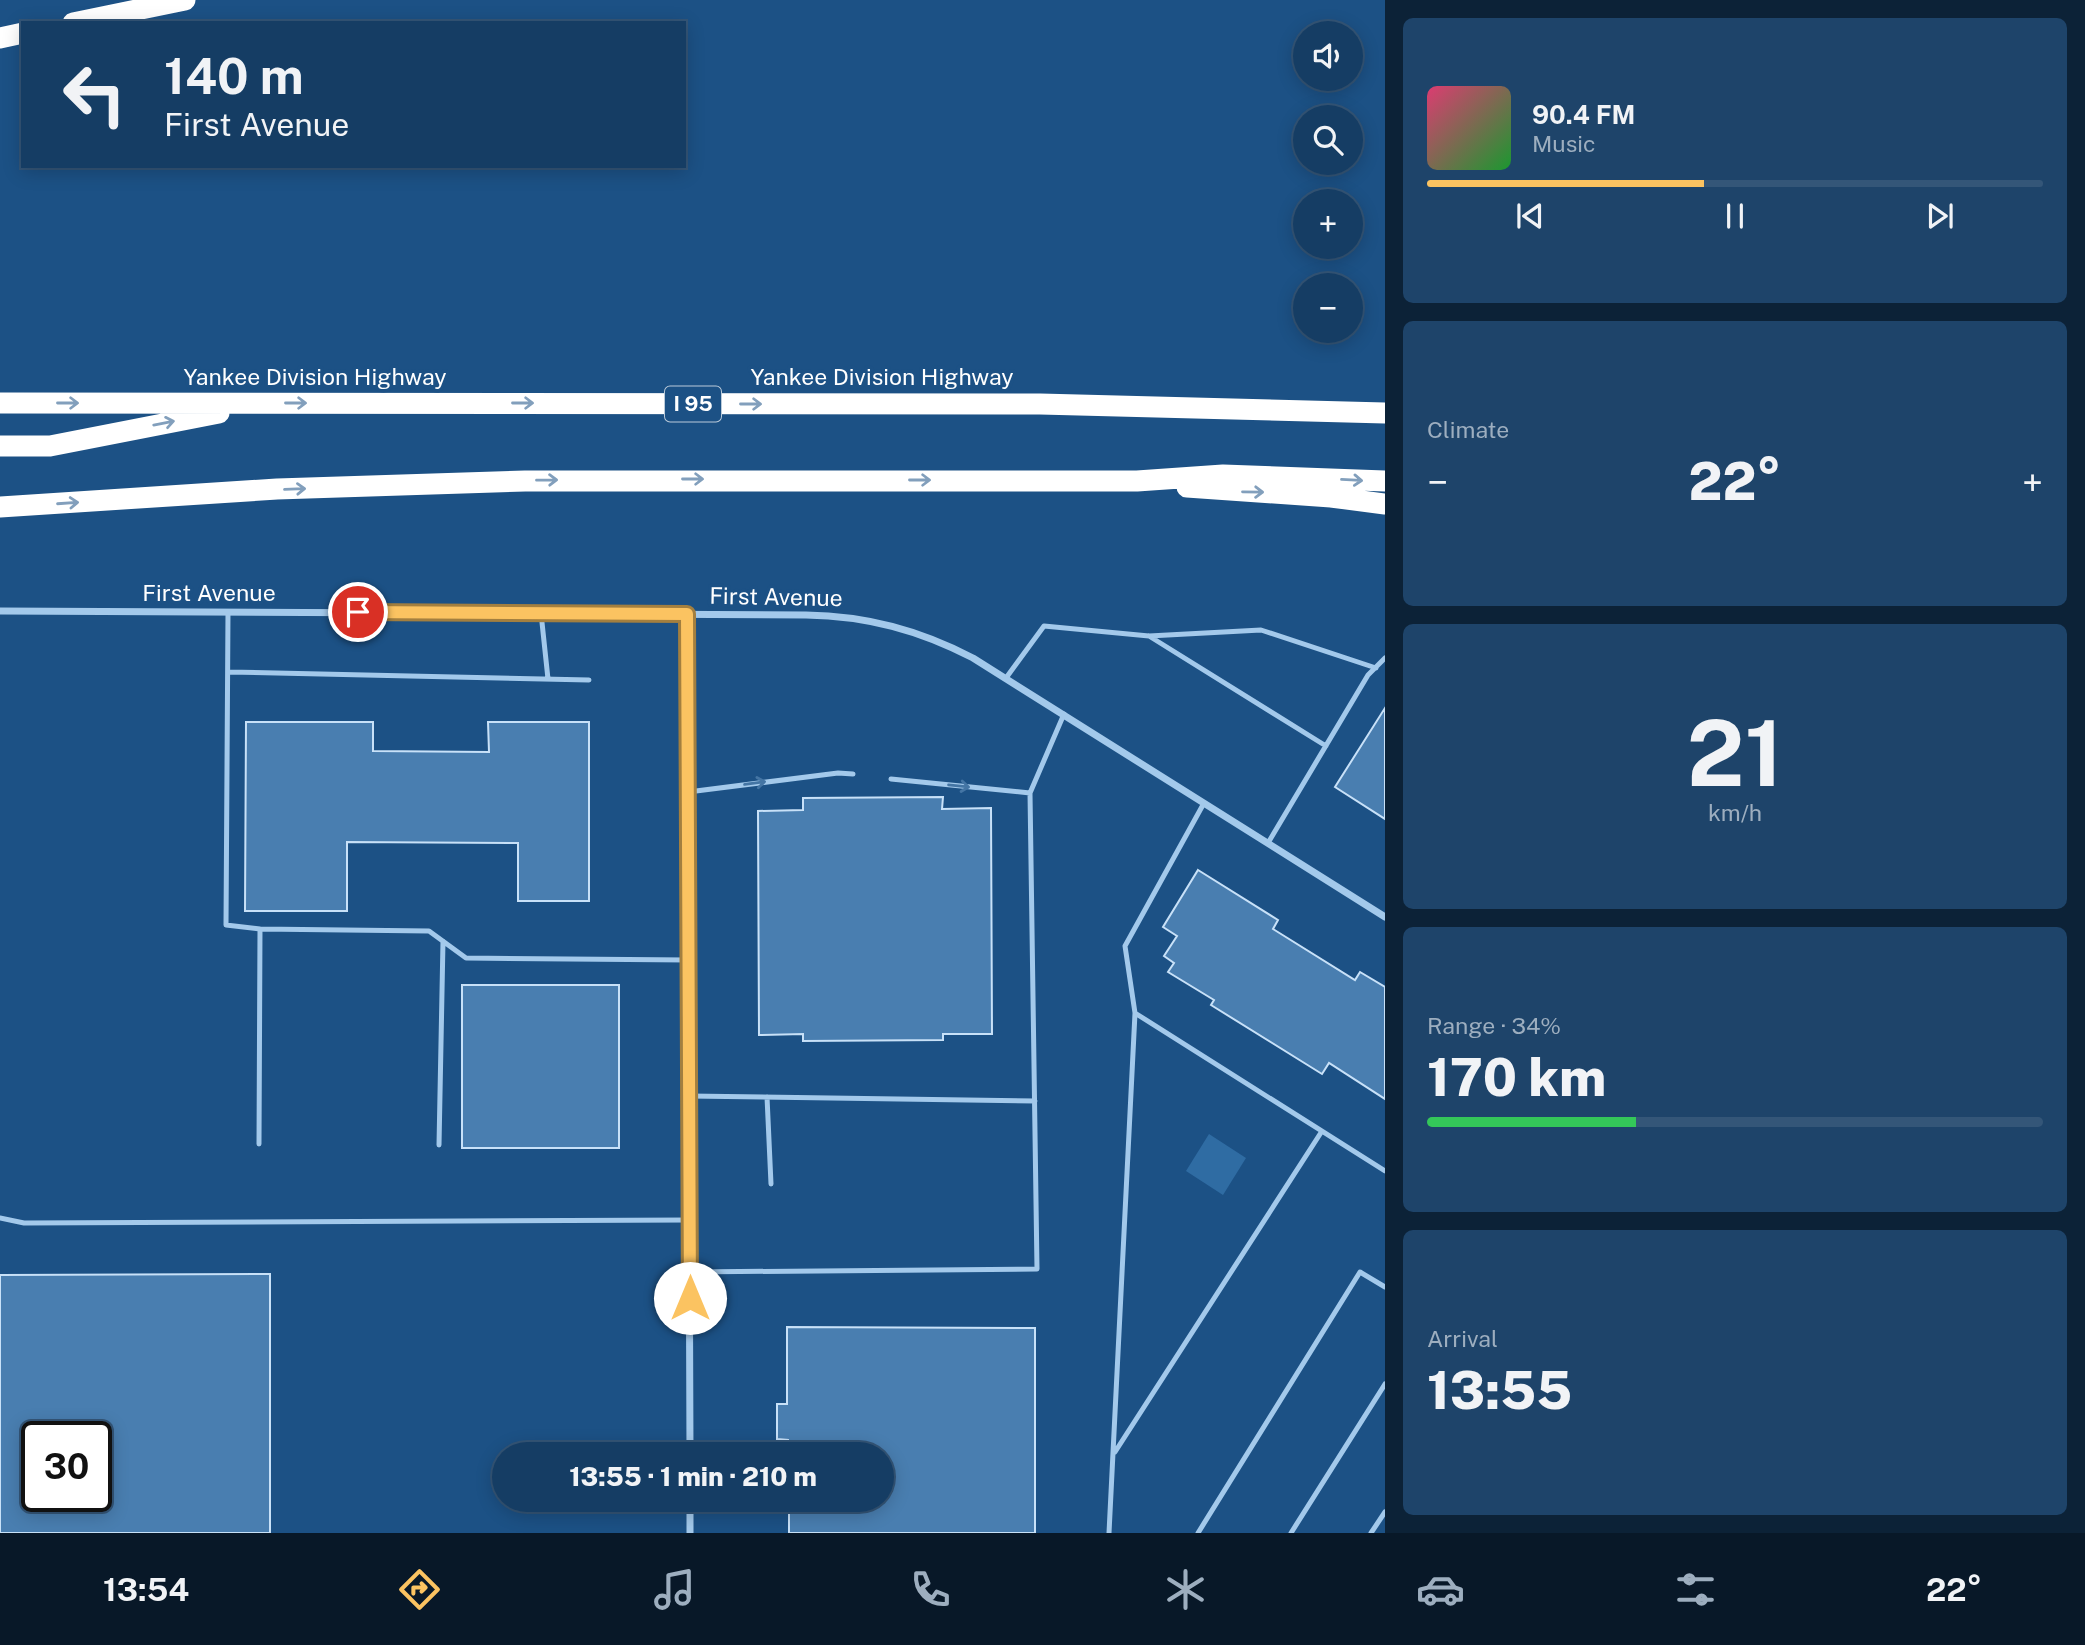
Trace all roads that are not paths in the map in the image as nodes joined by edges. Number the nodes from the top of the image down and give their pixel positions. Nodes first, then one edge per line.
1 (185, 0) edge
2 (83, 21) edge
3 (21, 33) edge
4 (0, 37) edge
5 (0, 403) edge
6 (266, 403) junction
7 (1385, 413) edge
8 (0, 446) edge
9 (1137, 481) junction
10 (1385, 481) edge
11 (1385, 504) edge
12 (0, 507) edge
13 (0, 611) edge
14 (228, 612) junction
15 (541, 613) junction
16 (687, 614) junction
17 (1149, 636) junction
18 (1385, 658) edge
19 (1376, 668) junction
20 (228, 672) junction
21 (1006, 678) junction
22 (548, 679) junction
23 (589, 680) dead end
24 (1063, 714) junction
25 (1326, 746) junction
26 (853, 774) dead end
27 (891, 779) dead end
28 (688, 792) junction
29 (1030, 793) junction
30 (1204, 803) junction
31 (1268, 843) junction
32 (1385, 917) edge
33 (260, 929) junction
34 (443, 941) junction
35 (688, 960) junction
36 (1135, 1013) junction
37 (689, 1096) junction
38 (767, 1097) junction
39 (1035, 1101) junction
40 (1322, 1131) junction
41 (258, 1144) dead end
42 (439, 1145) dead end
43 (1385, 1171) edge
44 (771, 1184) dead end
45 (0, 1218) edge
46 (689, 1220) junction
47 (690, 1272) junction
48 (1385, 1287) edge
49 (1385, 1384) edge
50 (690, 1442) edge
51 (1114, 1454) junction
52 (690, 1512) edge
53 (1385, 1512) edge
54 (690, 1533) edge
55 (1109, 1533) edge
56 (1198, 1533) edge
57 (1291, 1533) edge
58 (1371, 1533) edge

1 - 2 highway
3 - 4 highway
5 -> 6 highway, Yankee Division Highway / I 95
6 -> 7 highway, Yankee Division Highway / I 95
8 -> 6 highway
9 -> 10 highway
9 -> 11 highway
12 -> 9 highway
13 - 14 street, First Avenue
14 - 15 street, First Avenue
14 - 20 lane
15 - 16 street, First Avenue
15 - 22 lane
16 - 21 street, First Avenue
16 - 28 street
17 - 19 lane
17 - 21 lane
17 - 25 lane
18 - 19 lane
19 - 25 lane
20 - 22 lane
20 - 33 lane
21 - 24 street, First Avenue
22 - 23 lane
24 - 29 lane
24 - 30 street, First Avenue
25 - 31 lane
28 -> 26 lane
27 -> 29 lane
28 - 35 street
29 - 39 lane
30 - 31 street, First Avenue
30 - 36 lane
31 - 32 street, First Avenue
33 - 34 lane
33 - 41 lane
34 - 35 lane
34 - 42 lane
35 - 37 street
36 - 40 lane
36 - 51 lane
37 - 38 lane
37 - 46 street
38 - 39 lane
38 - 44 lane
39 - 47 lane
40 - 43 lane
40 - 51 lane
45 - 46 lane
46 - 47 street
47 - 50 street
48 - 56 lane
49 - 57 lane
51 - 55 lane
52 - 54 street
53 - 58 lane

